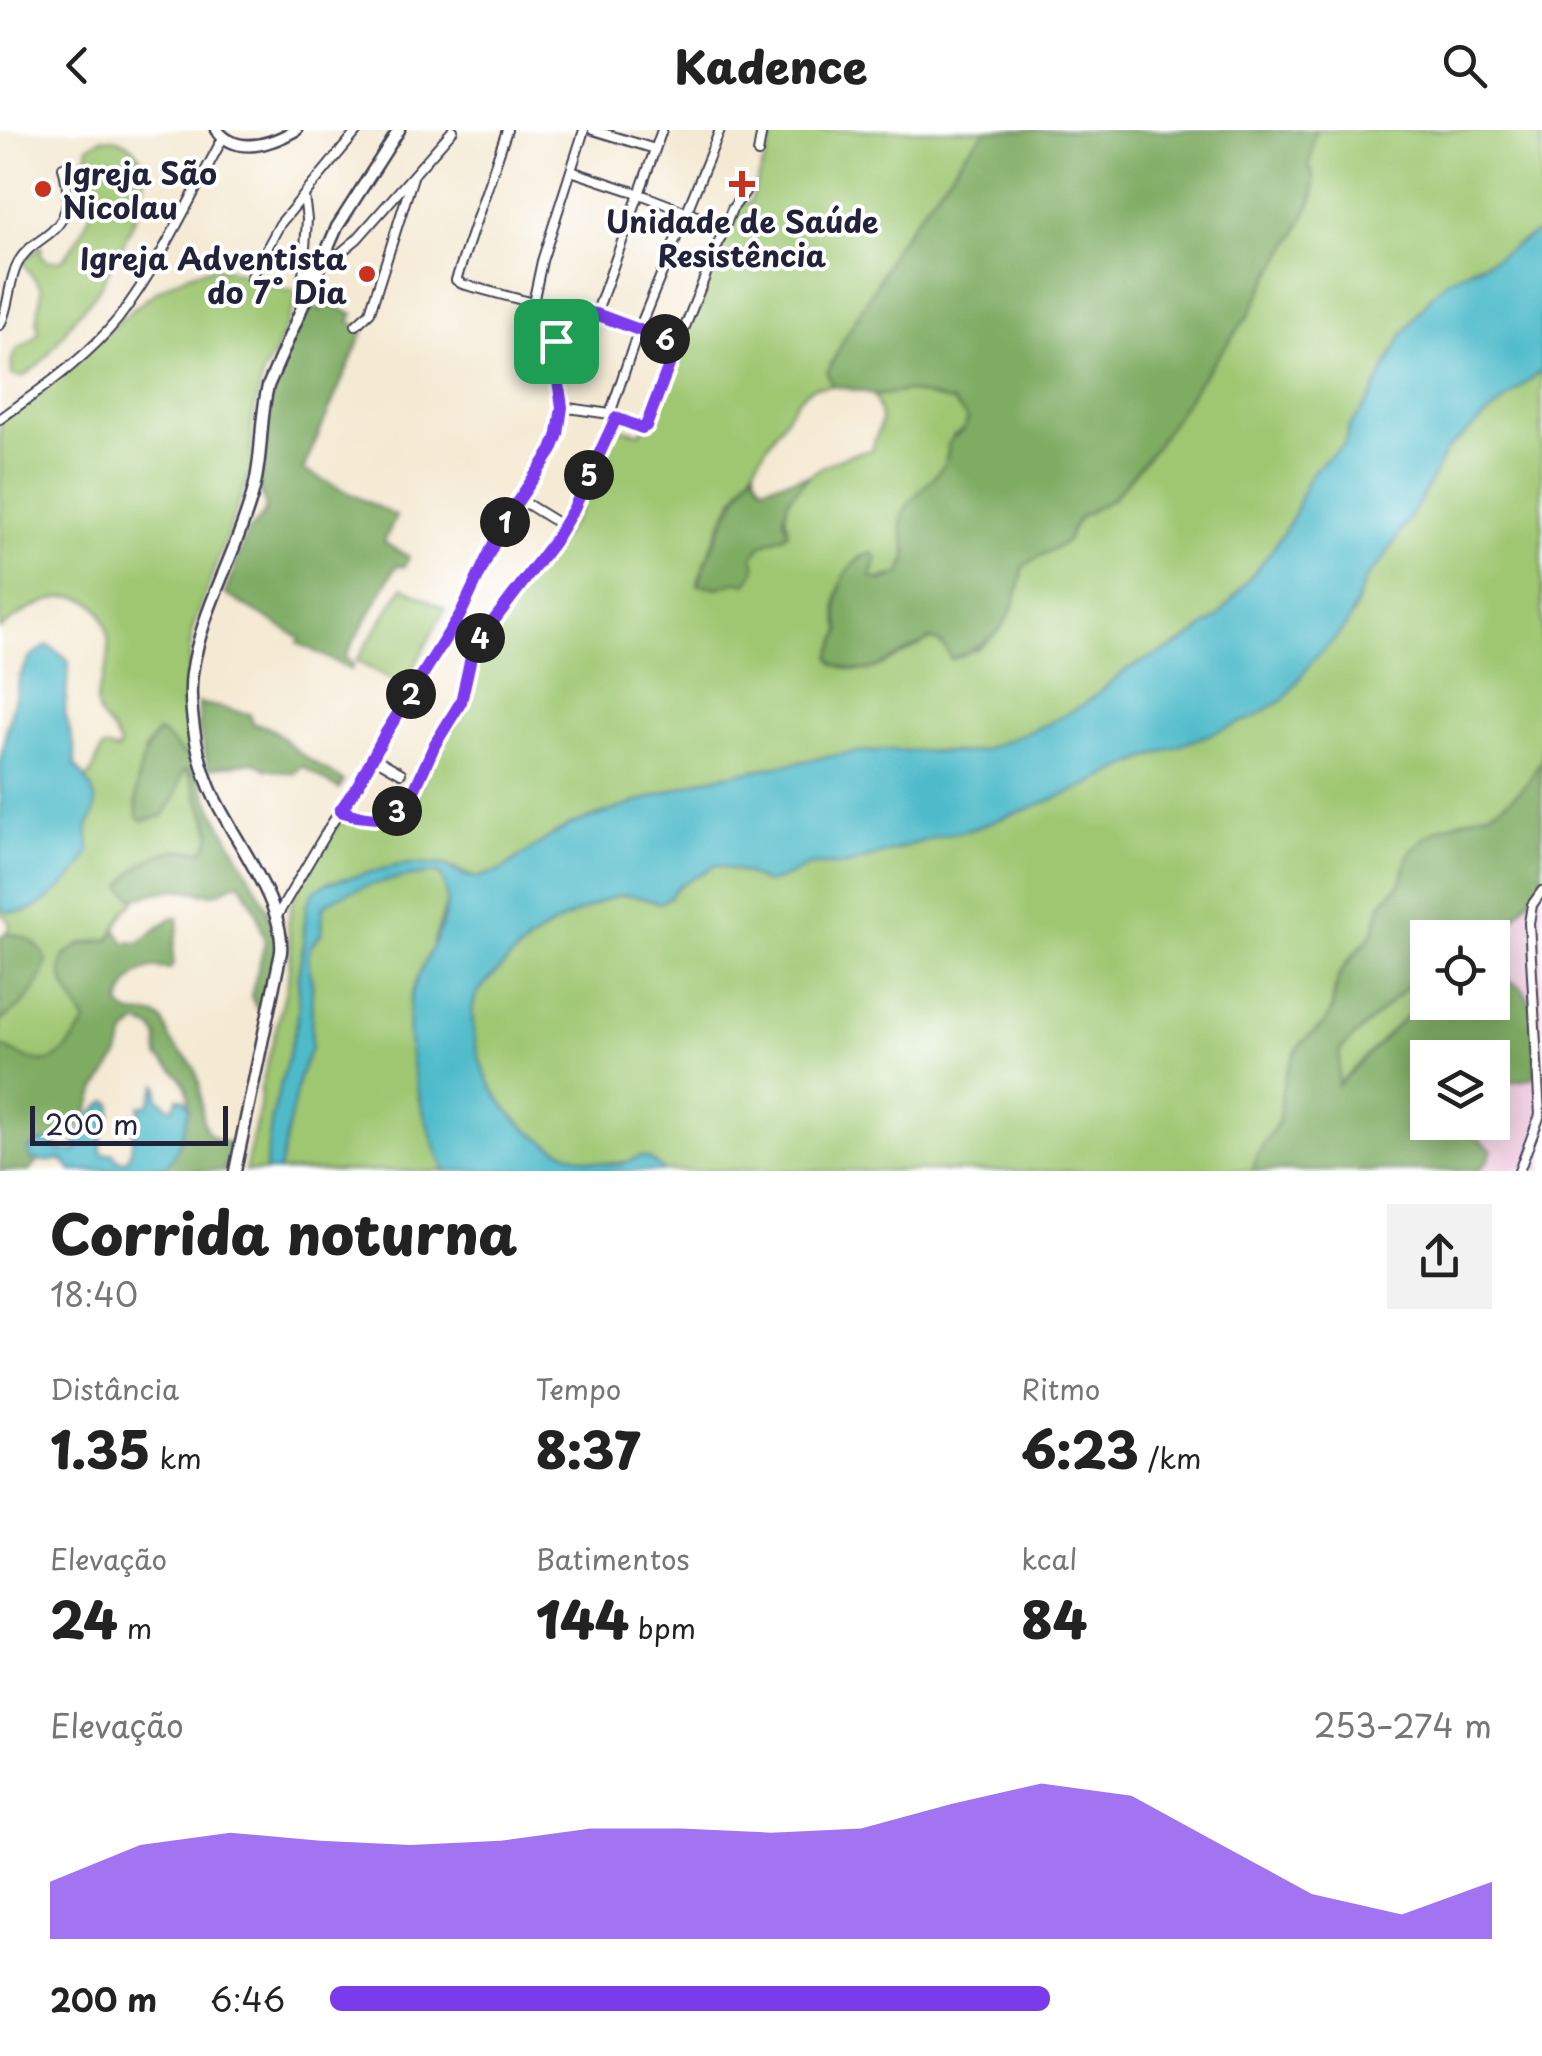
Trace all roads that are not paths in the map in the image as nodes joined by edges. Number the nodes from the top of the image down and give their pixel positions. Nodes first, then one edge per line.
1 (296, 130) edge
2 (358, 130) edge
3 (399, 130) edge
4 (453, 130) edge
5 (507, 130) edge
6 (584, 130) edge
7 (593, 130) edge
8 (662, 130) edge
9 (762, 130) edge
10 (220, 134) edge
11 (719, 134) edge
12 (655, 149) junction
13 (758, 153) dead end
14 (64, 167) dead end
15 (570, 171) junction
16 (415, 172) junction
17 (745, 192) dead end
18 (640, 194) junction
19 (304, 196) junction
20 (688, 213) junction
21 (725, 227) junction
22 (304, 248) junction
23 (317, 265) junction
24 (250, 278) dead end
25 (303, 278) junction
26 (533, 303) junction
27 (304, 304) junction
28 (561, 308) junction
29 (596, 314) junction
30 (356, 324) dead end
31 (0, 325) edge
32 (639, 329) junction
33 (677, 344) junction
34 (562, 407) junction
35 (613, 416) junction
36 (0, 419) edge
37 (519, 499) junction
38 (563, 526) junction
39 (372, 757) junction
40 (401, 774) dead end
41 (340, 811) junction
42 (1542, 891) edge
43 (276, 916) junction
44 (235, 1171) edge
45 (1519, 1171) edge

1 - 10 main road
2 - 19 street
3 - 23 main road
4 - 16 street
5 - 26 street
6 - 15 street
7 - 12 street
8 - 12 street
9 - 13 street
10 - 36 street
11 - 20 street
12 - 18 street
14 - 31 street
15 - 18 street
15 - 26 street
16 - 23 street
16 - 30 street
17 - 21 street
18 - 20 street
18 - 29 street
19 - 22 street
19 - 24 street
20 - 21 street
20 - 32 street
21 - 33 street
22 - 23 street
22 - 25 street
23 - 25 main road
23 - 27 main road
25 - 27 main road
26 - 28 street
27 - 43 main road
28 - 29 street
28 - 34 street
29 - 32 street
32 - 33 street
32 - 35 street
33 - 35 street
34 - 35 street
34 - 37 street
35 - 38 street
37 - 38 street
37 - 39 street
38 - 41 street
39 - 40 street
39 - 41 street
41 - 43 street
42 - 45 street
43 - 44 main road

